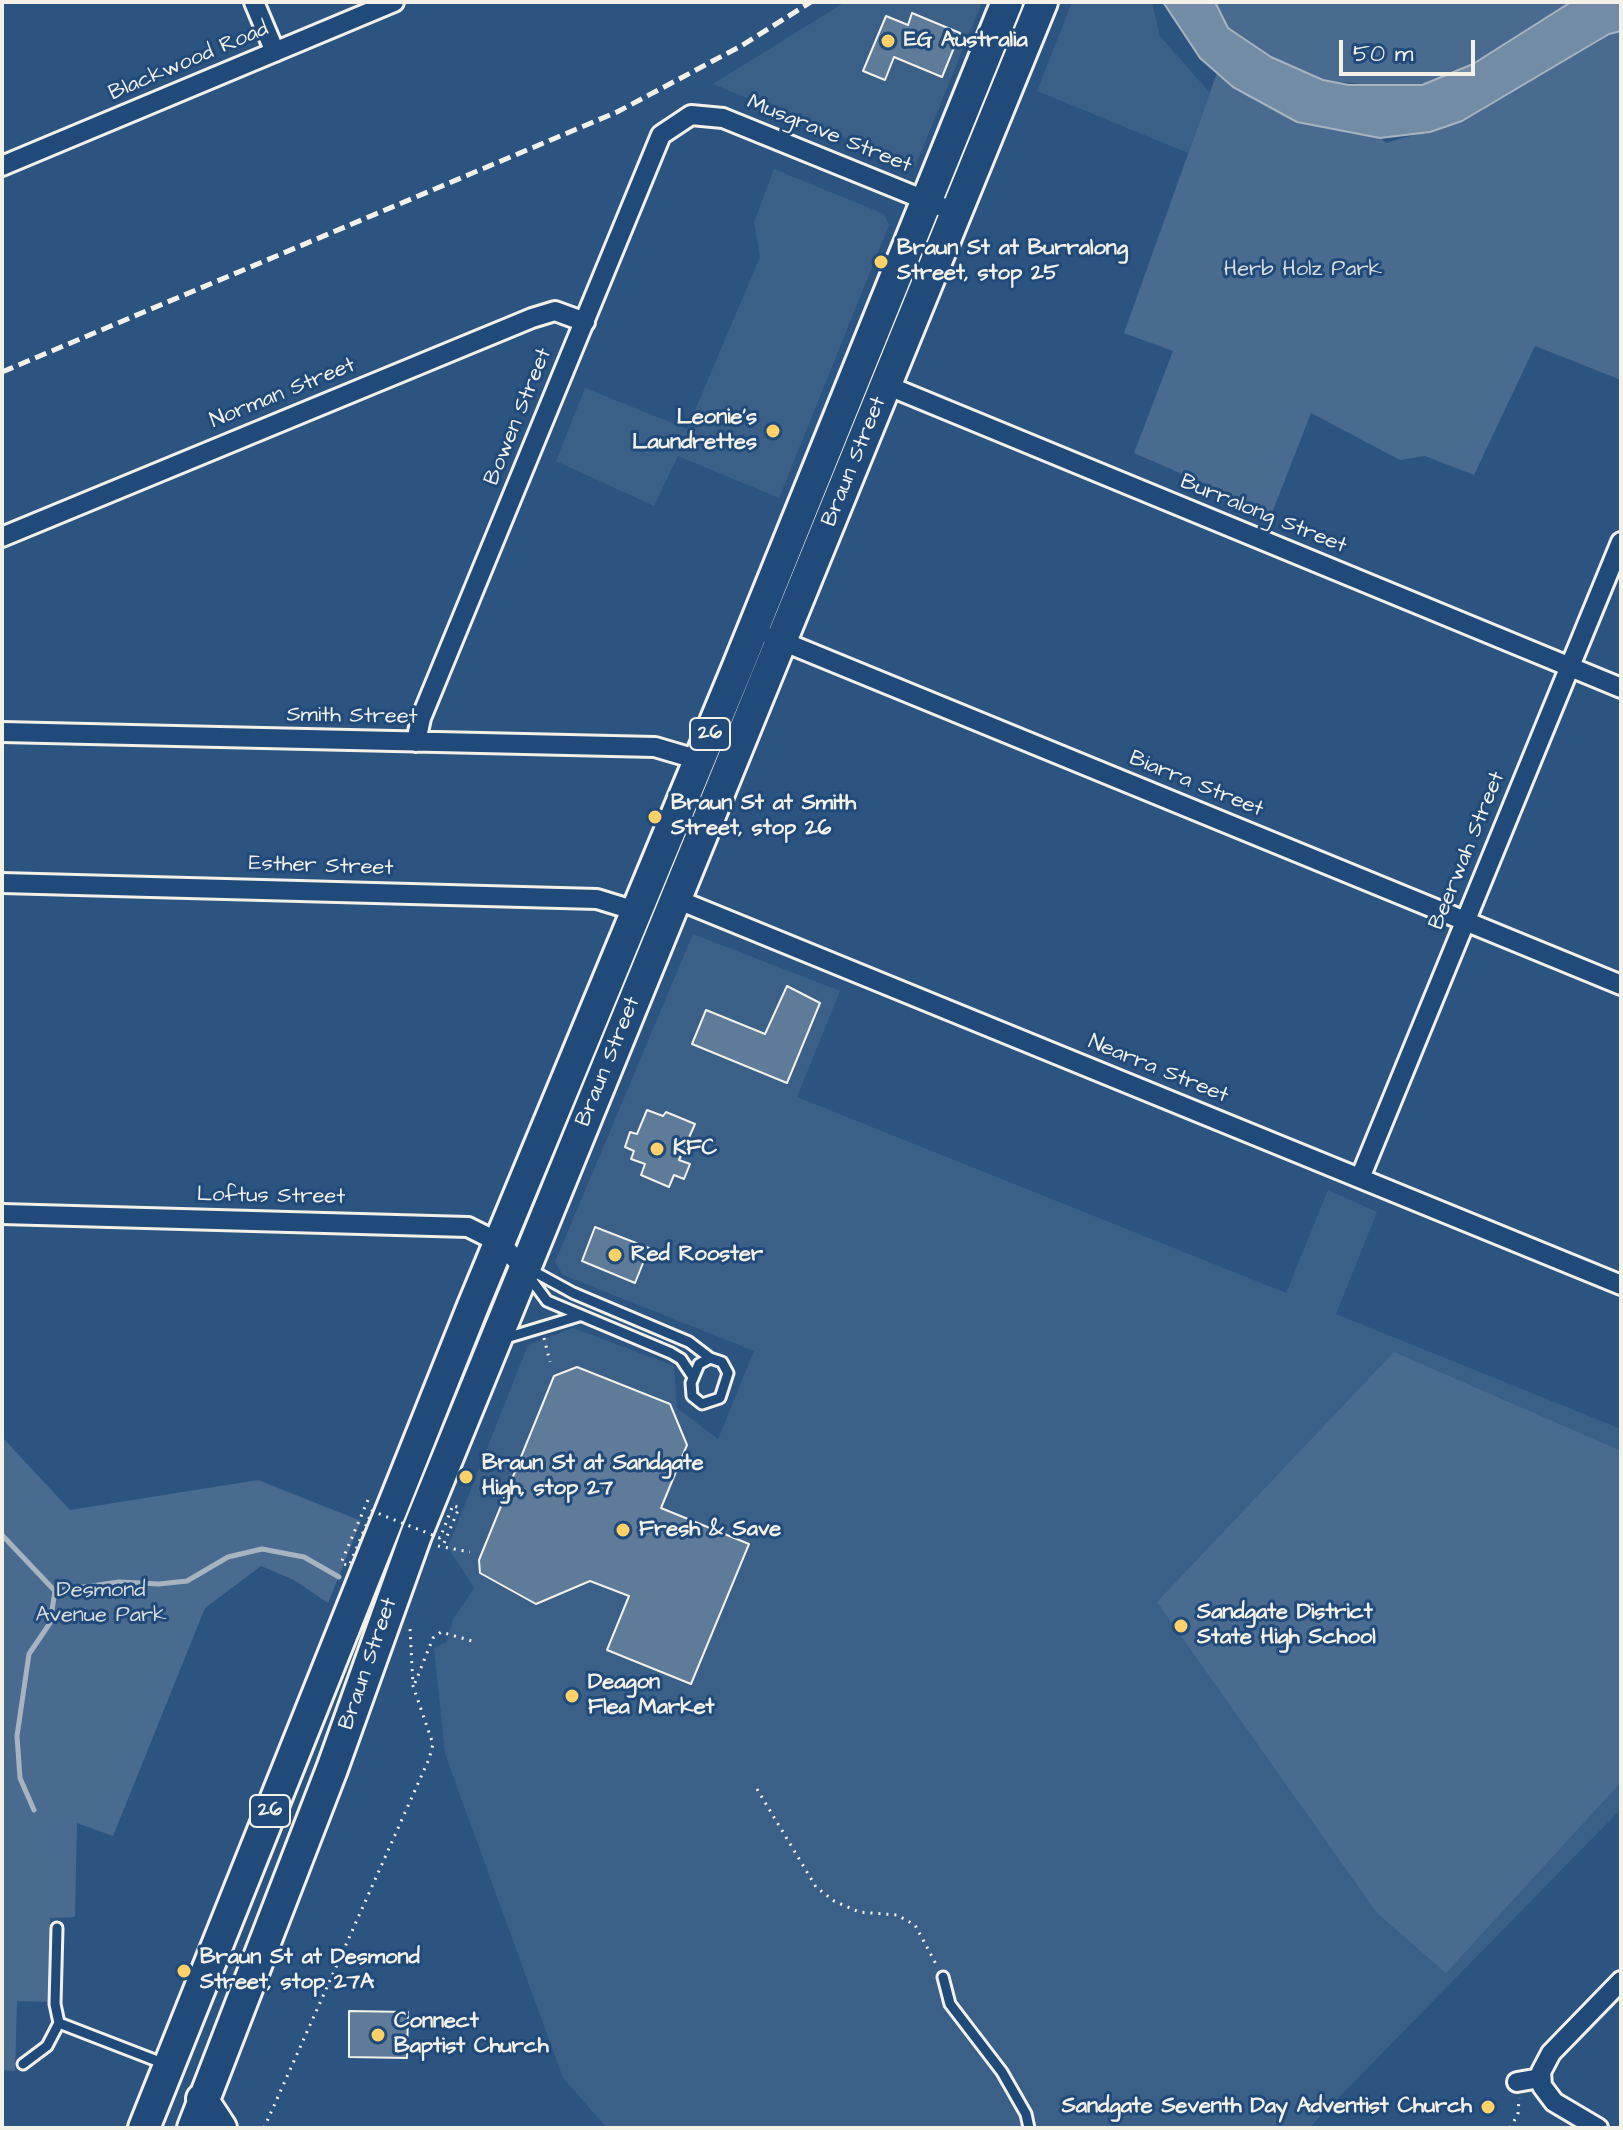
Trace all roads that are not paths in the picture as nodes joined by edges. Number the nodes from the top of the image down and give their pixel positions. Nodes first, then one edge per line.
1 (254, 2) edge
2 (394, 2) edge
3 (1007, 2) edge
4 (1042, 2) edge
5 (275, 52) junction
6 (682, 119) joint
7 (2, 166) edge
8 (927, 201) junction
9 (957, 213) junction
10 (585, 322) junction
11 (886, 385) junction
12 (2, 537) edge
13 (1621, 542) edge
14 (753, 630) junction
15 (783, 641) junction
16 (1570, 667) junction
17 (1621, 688) edge
18 (2, 732) edge
19 (416, 742) junction
20 (699, 760) junction
21 (2, 883) edge
22 (676, 899) junction
23 (636, 911) junction
24 (1465, 922) junction
25 (1621, 985) edge
26 (1360, 1178) junction
27 (2, 1214) edge
28 (500, 1243) junction
29 (524, 1268) junction
30 (1621, 1285) edge
31 (579, 1316) junction
32 (492, 1346) junction
33 (710, 1358) junction
34 (693, 1377) junction
35 (57, 1928) dead end
36 (943, 1977) road end
37 (1621, 1981) edge
38 (59, 2023) junction
39 (23, 2064) dead end
40 (168, 2066) junction
41 (1540, 2078) junction
42 (1517, 2082) road end
43 (202, 2099) junction
44 (144, 2128) edge
45 (193, 2128) edge
46 (221, 2128) edge
47 (1029, 2128) edge
48 (1598, 2128) edge

1 - 5 street
2 - 5 street, Blackwood Road
3 - 8 highway, Braun Street / 26
4 - 9 highway, Braun Street / 26
5 - 7 street, Blackwood Road
6 - 8 street, Musgrave Street
6 - 10 street, Bowen Street
8 - 9 street, Musgrave Street
8 - 14 highway, Braun Street / 26
9 - 11 highway, Braun Street / 26
10 - 12 street, Norman Street
10 - 19 street, Bowen Street
11 - 15 highway, Braun Street / 26
11 - 16 street, Burralong Street
13 - 16 street, Beerwah Street
14 - 15 street, Biarra Street
14 - 20 highway, Braun Street / 26
15 - 22 highway, Braun Street / 26
15 - 24 street, Biarra Street
16 - 17 street, Burralong Street
16 - 24 street, Beerwah Street
18 - 19 street, Smith Street
19 - 20 street, Smith Street
20 - 23 highway, Braun Street / 26
21 - 23 street, Esther Street
22 - 26 street, Nearra Street
22 - 29 highway, Braun Street / 26
23 - 28 highway, Braun Street / 26
24 - 25 street, Biarra Street
24 - 26 street, Beerwah Street
26 - 30 street, Nearra Street
27 - 28 street, Loftus Street
28 - 29 street, Loftus Street
28 - 40 highway, Braun Street / 26
29 - 31 lane
29 - 32 highway, Braun Street / 26
29 - 33 lane
31 - 32 lane
31 - 34 lane
32 - 43 highway, Braun Street / 26
33 - 34 lane
33 - 34 lane
35 - 38 lane
36 - 47 lane
37 - 41 street
38 - 39 lane
38 - 40 lane
40 - 44 highway, 26
41 - 42 street
41 - 48 street
43 - 45 highway, Braun Street / 26
43 - 46 highway

